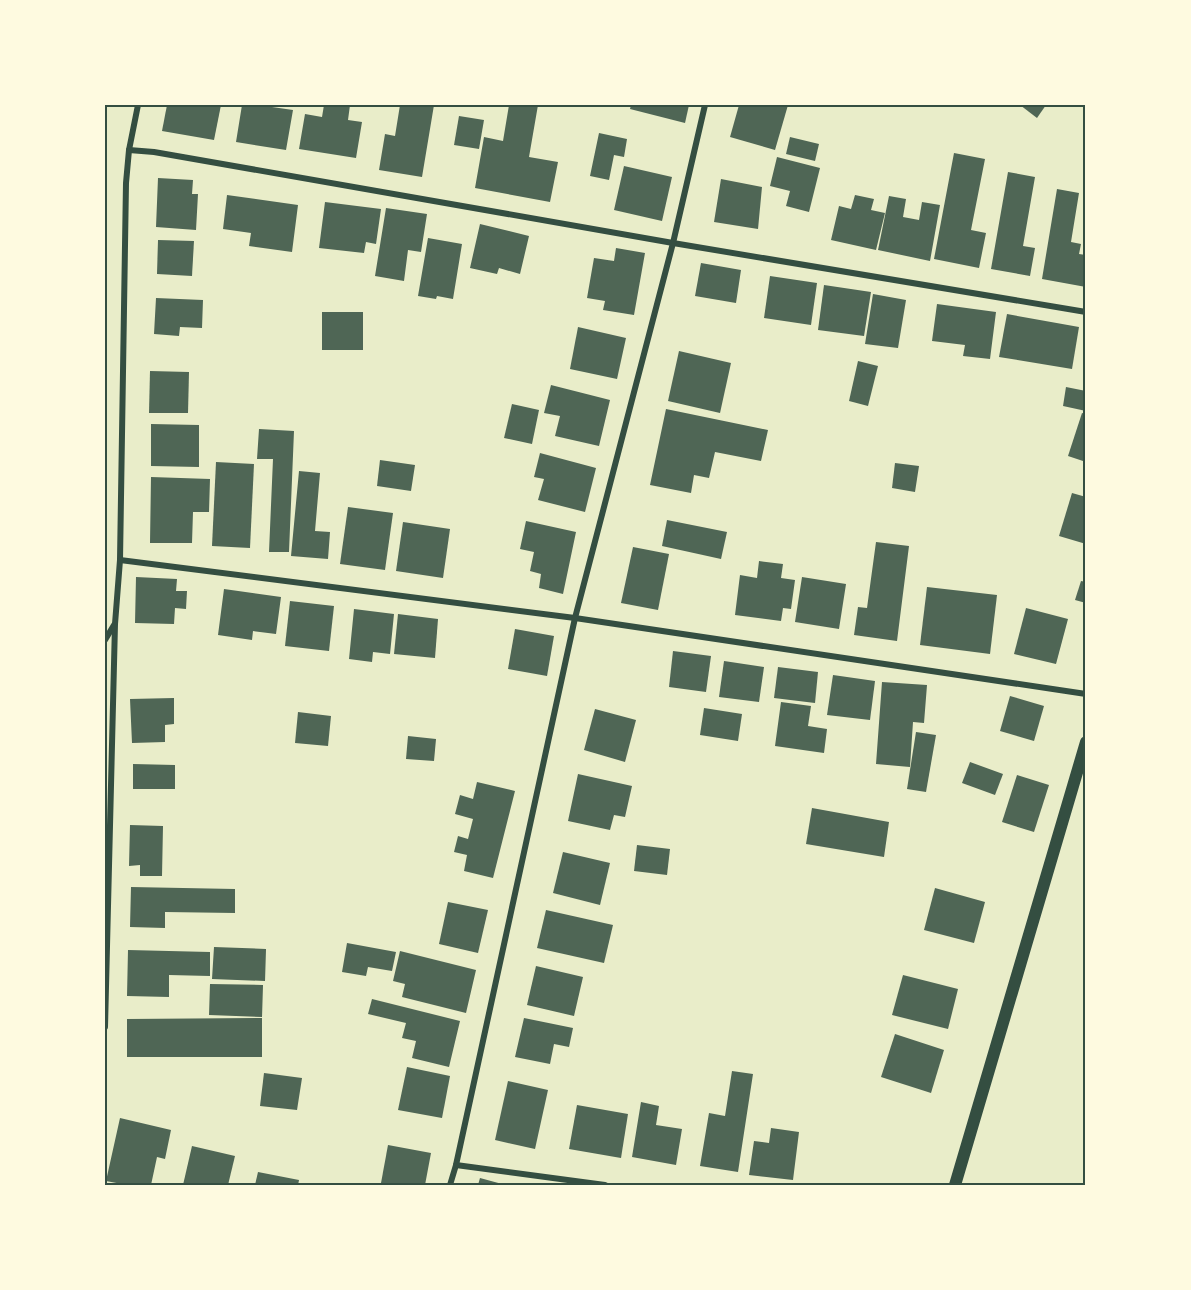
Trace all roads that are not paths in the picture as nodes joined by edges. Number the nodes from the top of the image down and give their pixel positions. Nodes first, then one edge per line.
1 (138, 105) edge
2 (705, 105) edge
3 (129, 150) junction
4 (673, 243) junction
5 (1086, 312) edge
6 (120, 560) junction
7 (575, 618) junction
8 (115, 624) junction
9 (105, 640) edge
10 (1086, 694) edge
11 (1086, 742) edge
12 (105, 1027) edge
13 (456, 1165) junction
14 (450, 1185) edge
15 (605, 1185) edge
16 (955, 1185) edge

1 - 3 street
2 - 4 street
3 - 4 street
3 - 6 street
4 - 5 street
4 - 7 street
6 - 7 street
6 - 8 street
7 - 10 street
7 - 13 street
8 - 9 street
8 - 12 street
11 - 16 main road
13 - 14 street
13 - 15 street

